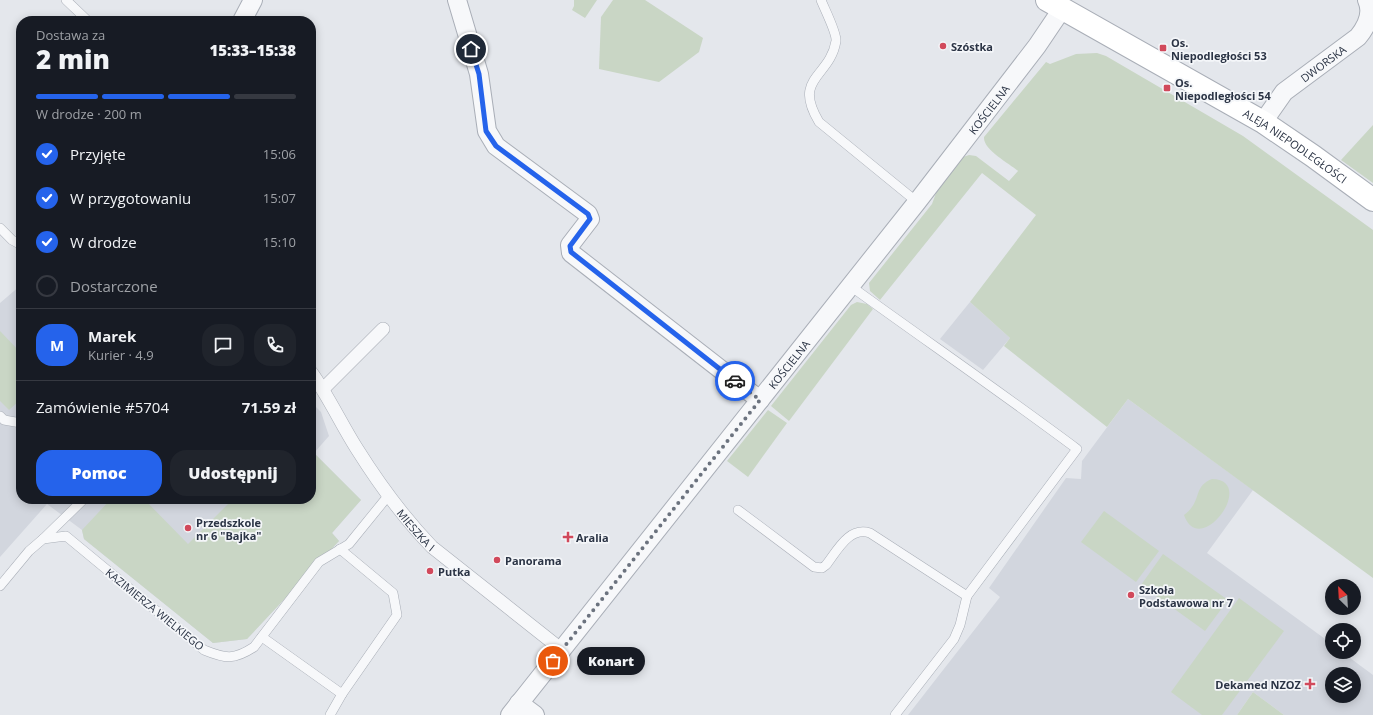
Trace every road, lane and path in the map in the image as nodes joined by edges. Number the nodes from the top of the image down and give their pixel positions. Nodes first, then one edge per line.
1 (66, 0) edge
2 (253, 0) edge
3 (457, 0) edge
4 (821, 0) edge
5 (1367, 0) edge
6 (1055, 5) edge
7 (83, 16) edge
8 (245, 16) edge
9 (1263, 122) junction
10 (1373, 200) edge
11 (917, 202) junction
12 (0, 228) edge
13 (16, 242) edge
14 (849, 285) junction
15 (383, 329) dead end
16 (316, 379) edge
17 (323, 389) junction
18 (760, 400) junction
19 (0, 416) edge
20 (16, 422) edge
21 (388, 496) junction
22 (79, 504) edge
23 (738, 510) dead end
24 (43, 539) junction
25 (340, 549) junction
26 (0, 586) edge
27 (968, 596) junction
28 (262, 637) junction
29 (562, 650) junction
30 (342, 694) junction
31 (514, 709) edge
32 (330, 715) edge
33 (535, 715) edge
34 (895, 715) edge

1 - 7 lane
2 - 8 street
3 - 18 street
4 - 11 lane
5 - 9 street, DWORSKA
6 - 9 main road, ALEJA NIEPODLEGŁOŚCI
6 - 11 street, KOŚCIELNA
9 - 10 main road, ALEJA NIEPODLEGŁOŚCI
11 - 14 street, KOŚCIELNA
12 - 13 lane
14 - 18 street, KOŚCIELNA
14 - 27 lane
15 - 17 street
16 - 17 street, MIESZKA I
17 - 21 street, MIESZKA I
18 - 29 street, KOŚCIELNA
19 - 20 lane
21 - 25 lane, KAZIMIERZA WIELKIEGO
21 - 29 street, MIESZKA I
22 - 24 lane
23 - 27 lane
24 - 26 lane
24 - 28 lane, KAZIMIERZA WIELKIEGO
25 - 28 lane, KAZIMIERZA WIELKIEGO
25 - 30 lane
27 - 34 lane
28 - 30 lane
29 - 31 street, KOŚCIELNA
30 - 32 lane
31 - 33 street

